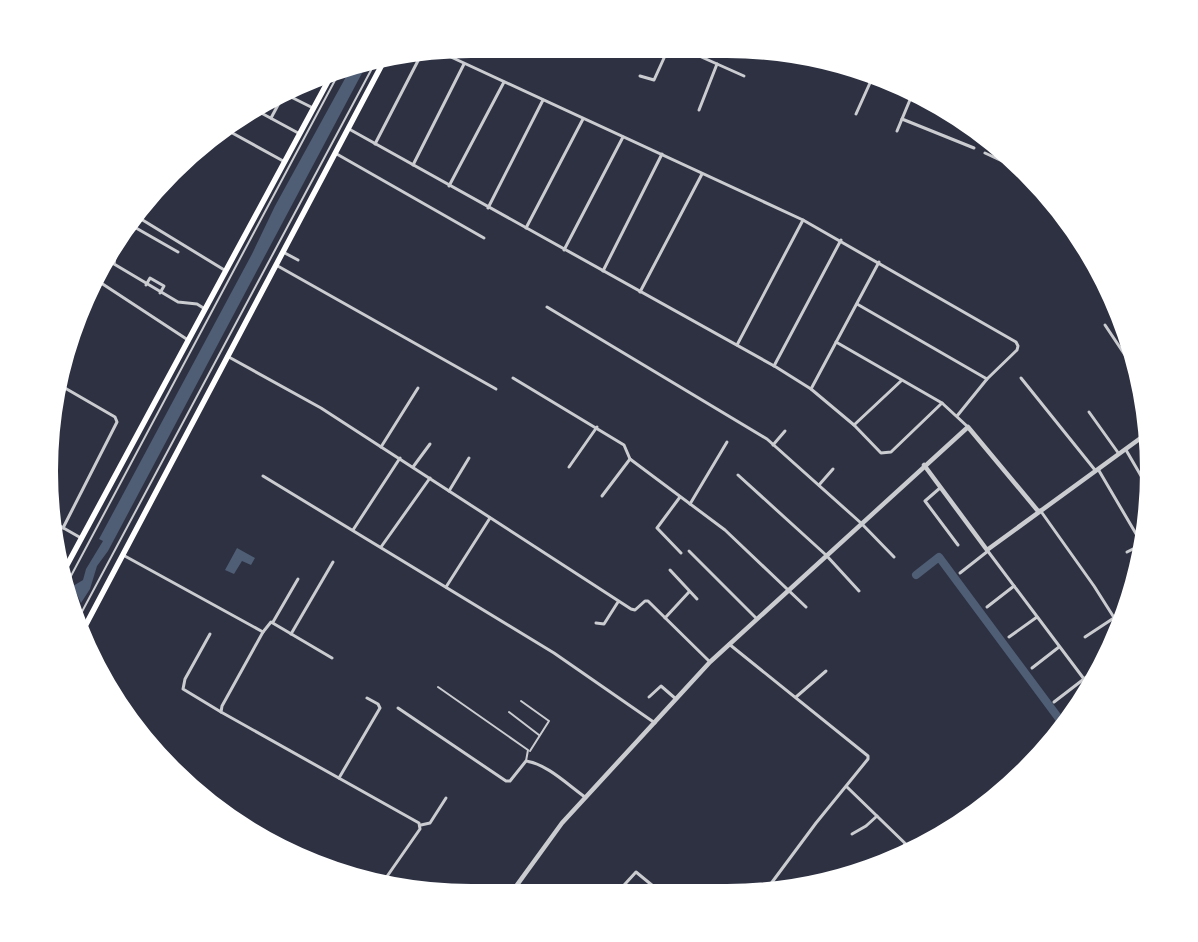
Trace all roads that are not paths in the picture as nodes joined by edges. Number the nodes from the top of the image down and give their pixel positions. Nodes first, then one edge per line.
1 (665, 55) edge
2 (697, 55) edge
3 (448, 56) edge
4 (419, 59) edge
5 (464, 64) junction
6 (717, 64) junction
7 (382, 65) edge
8 (373, 67) edge
9 (640, 76) dead end
10 (744, 76) dead end
11 (337, 77) edge
12 (329, 80) edge
13 (871, 81) edge
14 (504, 82) junction
15 (291, 96) edge
16 (911, 98) edge
17 (543, 100) junction
18 (280, 102) edge
19 (314, 109) junction
20 (699, 110) dead end
21 (261, 112) edge
22 (856, 114) dead end
23 (271, 118) junction
24 (583, 119) junction
25 (902, 119) junction
26 (348, 128) junction
27 (897, 131) dead end
28 (230, 132) edge
29 (300, 134) junction
30 (623, 137) junction
31 (375, 144) junction
32 (974, 148) dead end
33 (335, 153) junction
34 (985, 153) dead end
35 (662, 154) junction
36 (285, 162) junction
37 (1006, 163) edge
38 (414, 165) junction
39 (702, 174) junction
40 (449, 186) junction
41 (488, 208) junction
42 (140, 219) edge
43 (803, 220) junction
44 (526, 228) junction
45 (484, 238) dead end
46 (841, 240) junction
47 (564, 250) junction
48 (178, 252) dead end
49 (283, 252) junction
50 (298, 260) dead end
51 (879, 262) junction
52 (276, 264) junction
53 (227, 271) junction
54 (603, 271) junction
55 (100, 283) edge
56 (146, 284) junction
57 (640, 292) junction
58 (160, 293) junction
59 (857, 304) junction
60 (548, 308) dead end
61 (206, 309) junction
62 (1104, 325) dead end
63 (188, 340) junction
64 (836, 342) junction
65 (736, 345) junction
66 (227, 356) junction
67 (1128, 360) edge
68 (774, 366) junction
69 (513, 378) dead end
70 (1021, 378) dead end
71 (988, 379) junction
72 (901, 381) junction
73 (64, 387) edge
74 (418, 388) dead end
75 (496, 389) dead end
76 (811, 389) junction
77 (942, 404) junction
78 (1088, 412) dead end
79 (957, 416) junction
80 (854, 425) junction
81 (597, 427) junction
82 (968, 427) junction
83 (785, 431) dead end
84 (1141, 438) edge
85 (727, 442) dead end
86 (430, 444) dead end
87 (773, 445) junction
88 (381, 446) junction
89 (1126, 450) junction
90 (1119, 454) junction
91 (400, 458) junction
92 (469, 458) dead end
93 (630, 459) junction
94 (924, 465) junction
95 (569, 467) dead end
96 (413, 468) junction
97 (833, 469) dead end
98 (1096, 470) junction
99 (738, 475) dead end
100 (263, 476) dead end
101 (430, 478) junction
102 (1143, 478) edge
103 (819, 485) junction
104 (940, 488) junction
105 (448, 490) junction
106 (602, 496) dead end
107 (680, 497) junction
108 (690, 504) junction
109 (1039, 511) junction
110 (490, 518) junction
111 (861, 523) junction
112 (59, 526) edge
113 (63, 528) junction
114 (353, 530) junction
115 (1137, 535) edge
116 (82, 539) junction
117 (958, 545) dead end
118 (381, 547) junction
119 (1136, 548) edge
120 (689, 550) dead end
121 (987, 550) junction
122 (1127, 552) dead end
123 (681, 553) dead end
124 (123, 554) junction
125 (826, 555) junction
126 (894, 557) dead end
127 (333, 562) dead end
128 (66, 567) edge
129 (670, 570) dead end
130 (960, 573) dead end
131 (69, 579) edge
132 (298, 579) dead end
133 (1014, 586) junction
134 (446, 587) junction
135 (788, 590) junction
136 (859, 591) dead end
137 (689, 592) junction
138 (697, 599) dead end
139 (618, 602) junction
140 (806, 607) dead end
141 (987, 607) dead end
142 (81, 614) edge
143 (1037, 617) junction
144 (665, 618) junction
145 (1114, 618) joint
146 (756, 619) junction
147 (273, 622) junction
148 (596, 622) dead end
149 (85, 626) edge
150 (262, 632) junction
151 (210, 634) dead end
152 (291, 634) junction
153 (1009, 637) dead end
154 (1086, 637) dead end
155 (729, 644) junction
156 (1059, 647) junction
157 (332, 658) dead end
158 (710, 662) junction
159 (1032, 668) dead end
160 (826, 671) dead end
161 (1089, 676) edge
162 (1084, 679) junction
163 (438, 687) dead end
164 (649, 697) dead end
165 (796, 697) junction
166 (367, 698) dead end
167 (677, 700) junction
168 (521, 702) dead end
169 (1054, 702) dead end
170 (398, 708) dead end
171 (220, 712) junction
172 (509, 712) dead end
173 (656, 723) junction
174 (539, 735) junction
175 (530, 751) junction
176 (526, 761) junction
177 (339, 778) junction
178 (847, 787) junction
179 (585, 797) junction
180 (446, 798) dead end
181 (877, 816) junction
182 (421, 825) junction
183 (852, 834) dead end
184 (905, 844) joint
185 (903, 848) edge
186 (386, 878) edge
187 (771, 884) edge
188 (516, 887) edge
189 (622, 887) edge
190 (654, 887) edge

1 - 9 street
2 - 6 street
3 - 5 street
4 - 31 street
5 - 14 street
5 - 38 street
6 - 10 street
6 - 20 street
7 - 26 main road
8 - 142 lane
11 - 131 lane
12 - 19 main road
13 - 22 street
14 - 17 street
14 - 40 street
15 - 19 street
16 - 25 street
17 - 24 street
17 - 41 street
18 - 23 street
19 - 29 main road
21 - 23 street
23 - 29 street
24 - 30 street
24 - 44 street
25 - 27 street
25 - 32 street
26 - 31 street
26 - 33 main road
28 - 36 street
29 - 36 main road
30 - 35 street
30 - 47 street
31 - 38 street
33 - 45 street
33 - 49 main road
34 - 37 street
35 - 39 street
35 - 54 street
36 - 53 main road
38 - 40 street
39 - 43 street
39 - 57 street
40 - 41 street
41 - 44 street
42 - 53 street
43 - 46 street
43 - 65 street
44 - 47 street
46 - 51 street
46 - 68 street
47 - 54 street
48 - 56 street
49 - 50 street
49 - 52 main road
51 - 59 street
51 - 71 street
52 - 66 main road
52 - 75 street
53 - 61 main road
54 - 57 street
55 - 63 street
56 - 58 street
56 - 58 street
57 - 65 street
58 - 61 street
59 - 64 street
59 - 71 street
60 - 87 street
61 - 63 main road
62 - 67 street
63 - 116 main road
64 - 72 street
64 - 76 street
65 - 68 street
66 - 88 street
66 - 124 main road
68 - 76 street
69 - 81 street
70 - 98 street
71 - 79 street
72 - 77 street
72 - 80 street
73 - 113 street
74 - 88 street
76 - 80 street
77 - 79 street
77 - 80 street
78 - 90 street
79 - 82 street
81 - 93 street
81 - 95 street
82 - 94 street
82 - 109 street
83 - 87 street
84 - 89 street
85 - 108 street
86 - 96 street
87 - 103 street
88 - 91 street
89 - 90 street
89 - 102 street
90 - 98 street
91 - 96 street
91 - 114 street
92 - 105 street
93 - 106 street
93 - 107 street
94 - 104 street
94 - 111 street
96 - 101 street
97 - 103 street
98 - 109 street
98 - 115 street
99 - 125 street
100 - 114 street
101 - 105 street
101 - 118 street
103 - 111 street
104 - 117 street
104 - 121 street
105 - 110 street
107 - 108 street
107 - 123 street
108 - 135 street
109 - 121 street
109 - 145 street
110 - 134 street
110 - 139 street
111 - 125 street
111 - 126 street
112 - 113 street
113 - 116 street
114 - 118 street
116 - 128 main road
118 - 134 street
119 - 122 street
120 - 146 street
121 - 130 street
121 - 133 street
124 - 149 main road
124 - 150 street
125 - 135 street
125 - 136 street
127 - 152 street
129 - 137 street
132 - 147 street
133 - 141 street
133 - 143 street
134 - 173 street
135 - 140 street
135 - 146 street
137 - 138 street
137 - 144 street
139 - 144 street
139 - 148 street
143 - 153 street
143 - 156 street
144 - 158 street
145 - 154 street
146 - 155 street
147 - 150 street
147 - 152 street
150 - 171 street
151 - 171 street
152 - 157 street
155 - 158 street
155 - 165 street
156 - 159 street
156 - 162 street
158 - 167 street
160 - 165 street
161 - 162 street
162 - 169 street
163 - 175 lane
164 - 167 street
165 - 178 street
166 - 177 street
167 - 173 street
168 - 174 lane
170 - 176 street
171 - 177 street
172 - 174 lane
173 - 179 street
174 - 175 lane
175 - 176 lane
176 - 179 street
177 - 182 street
178 - 181 street
178 - 187 street
179 - 188 street
180 - 182 street
181 - 183 street
181 - 184 street
182 - 186 street
184 - 185 street
189 - 190 street

